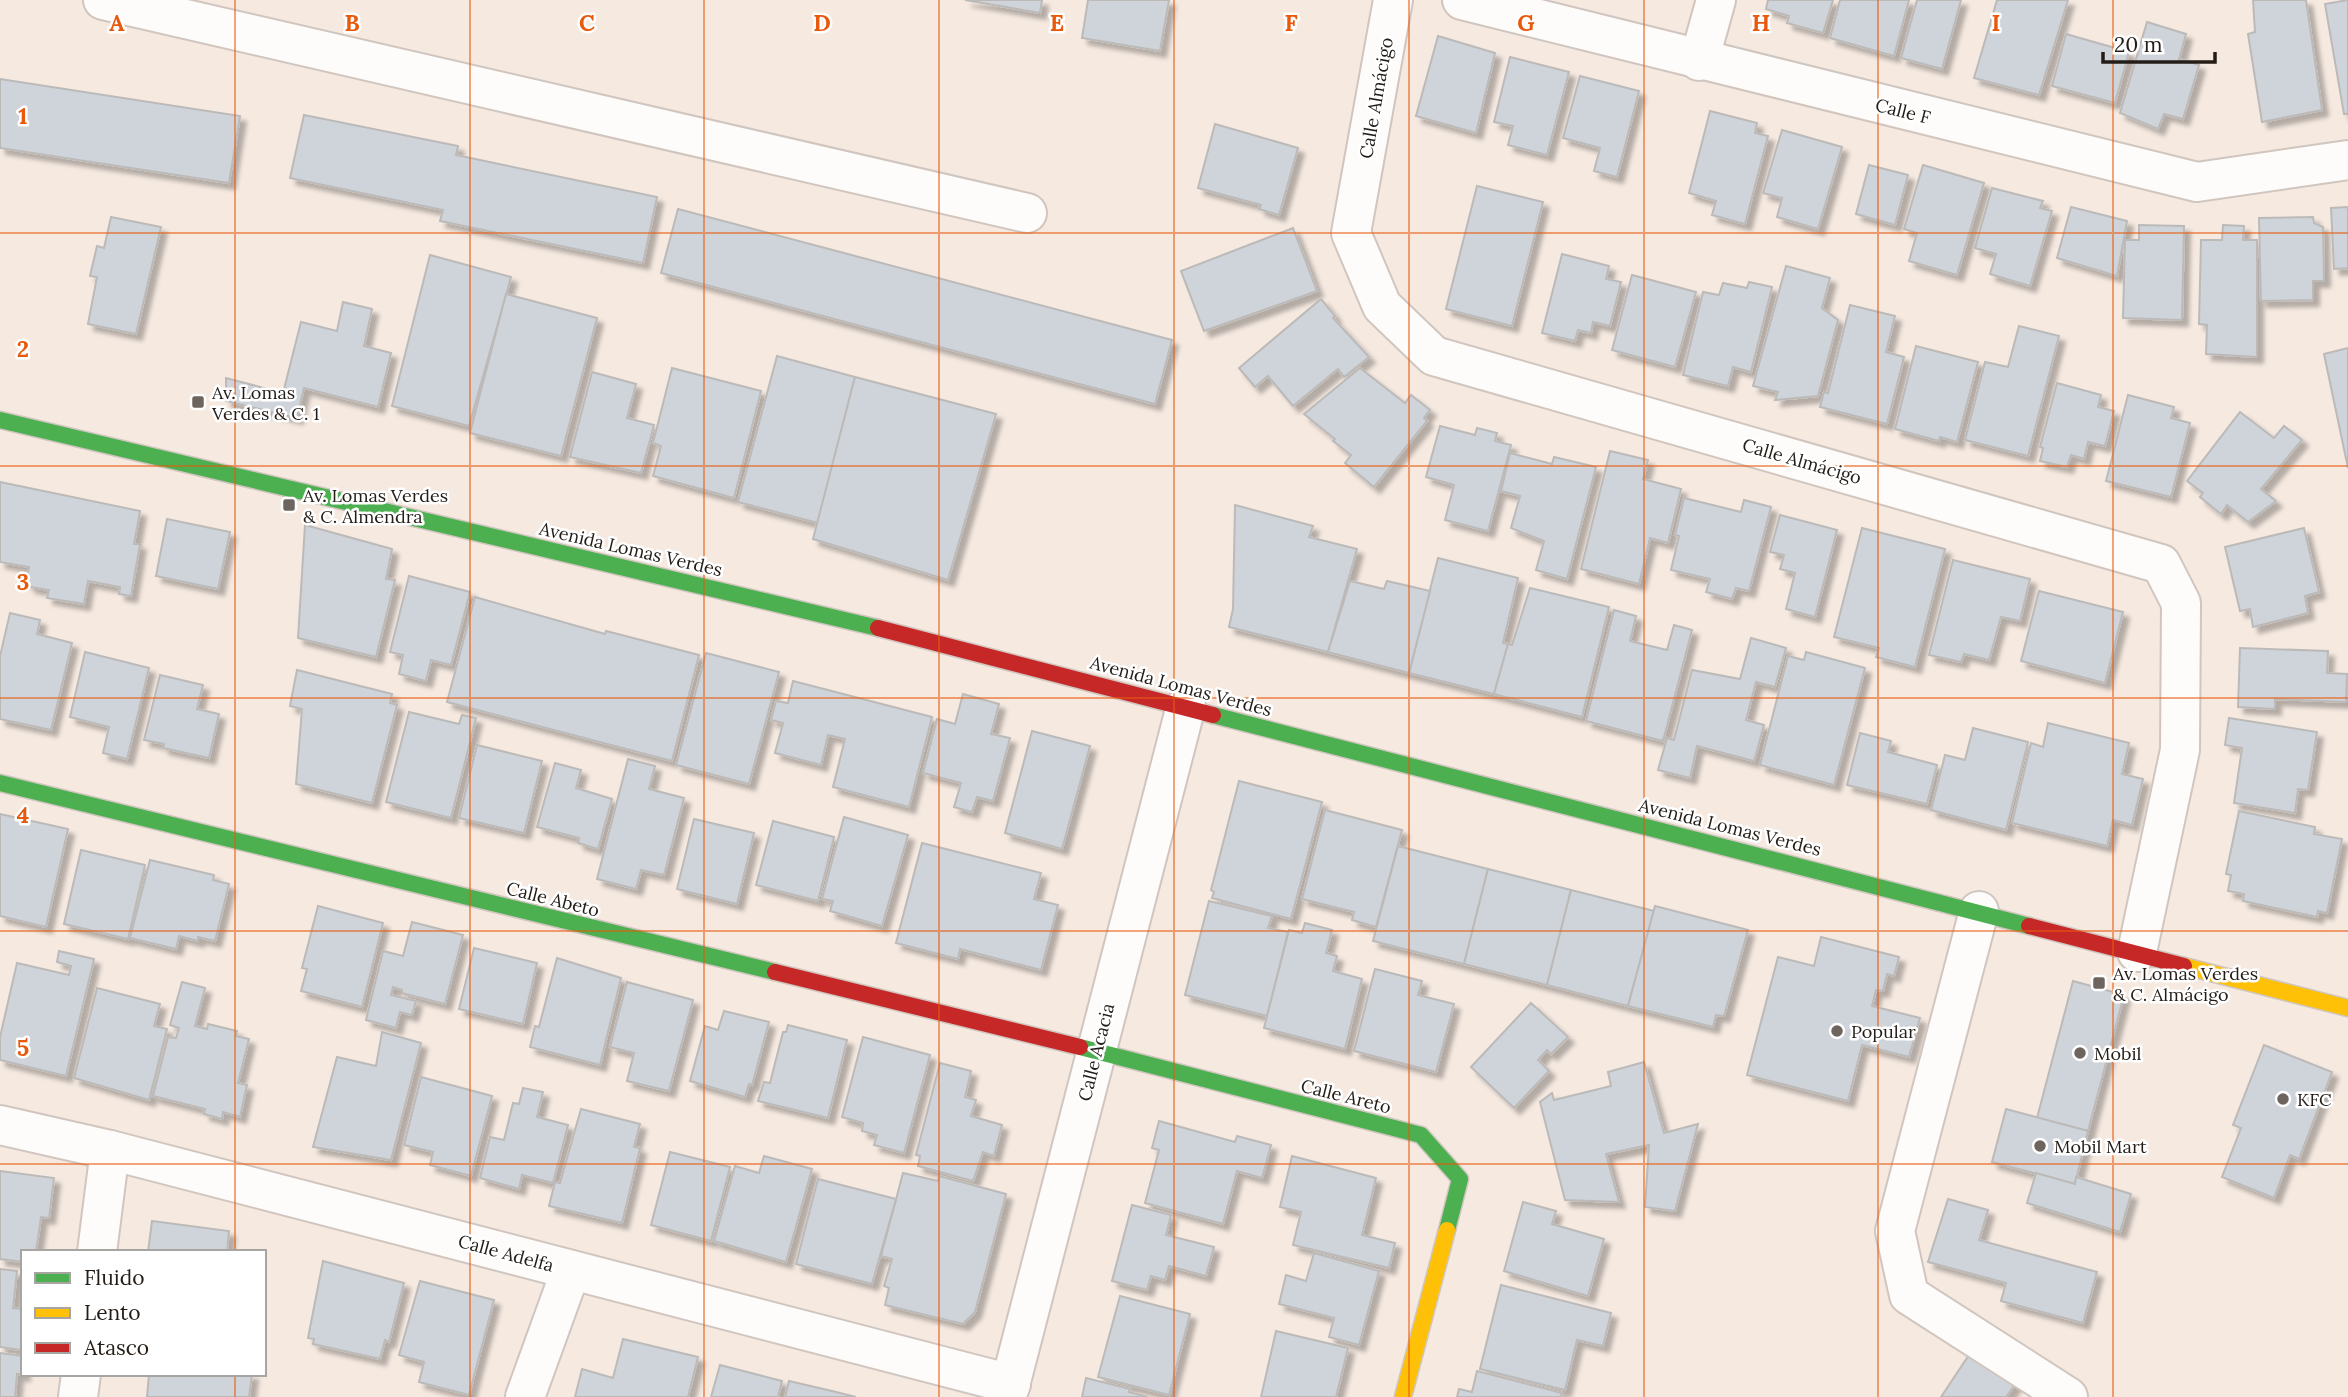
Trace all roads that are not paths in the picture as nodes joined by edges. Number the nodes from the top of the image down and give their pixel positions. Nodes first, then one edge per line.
1 (103, 0) edge
2 (1393, 0) edge
3 (1462, 0) edge
4 (1716, 0) edge
5 (1699, 61) junction
6 (2348, 160) edge
7 (1027, 213) dead end
8 (0, 420) edge
9 (1186, 706) junction
10 (0, 783) edge
11 (1979, 911) junction
12 (2137, 952) junction
13 (2348, 1008) edge
14 (1096, 1051) junction
15 (0, 1125) edge
16 (110, 1150) junction
17 (97, 1250) edge
18 (571, 1270) junction
19 (81, 1376) edge
20 (1009, 1390) edge
21 (78, 1397) edge
22 (525, 1397) edge
23 (1403, 1397) edge
24 (2068, 1397) edge

1 - 7 street
2 - 12 street, Calle Almácigo
3 - 5 street, Calle F
4 - 5 street
5 - 6 street, Calle F
8 - 9 street, Avenida Lomas Verdes
9 - 11 street, Avenida Lomas Verdes
9 - 14 street, Calle Acacia
10 - 14 street, Calle Abeto
11 - 12 street, Avenida Lomas Verdes
11 - 24 street
12 - 13 street, Avenida Lomas Verdes
14 - 20 street, Calle Acacia
14 - 23 street, Calle Areto
15 - 16 street, Calle Adelfa
16 - 17 street
16 - 18 street, Calle Adelfa
18 - 20 street, Calle Adelfa
18 - 22 street
19 - 21 street

